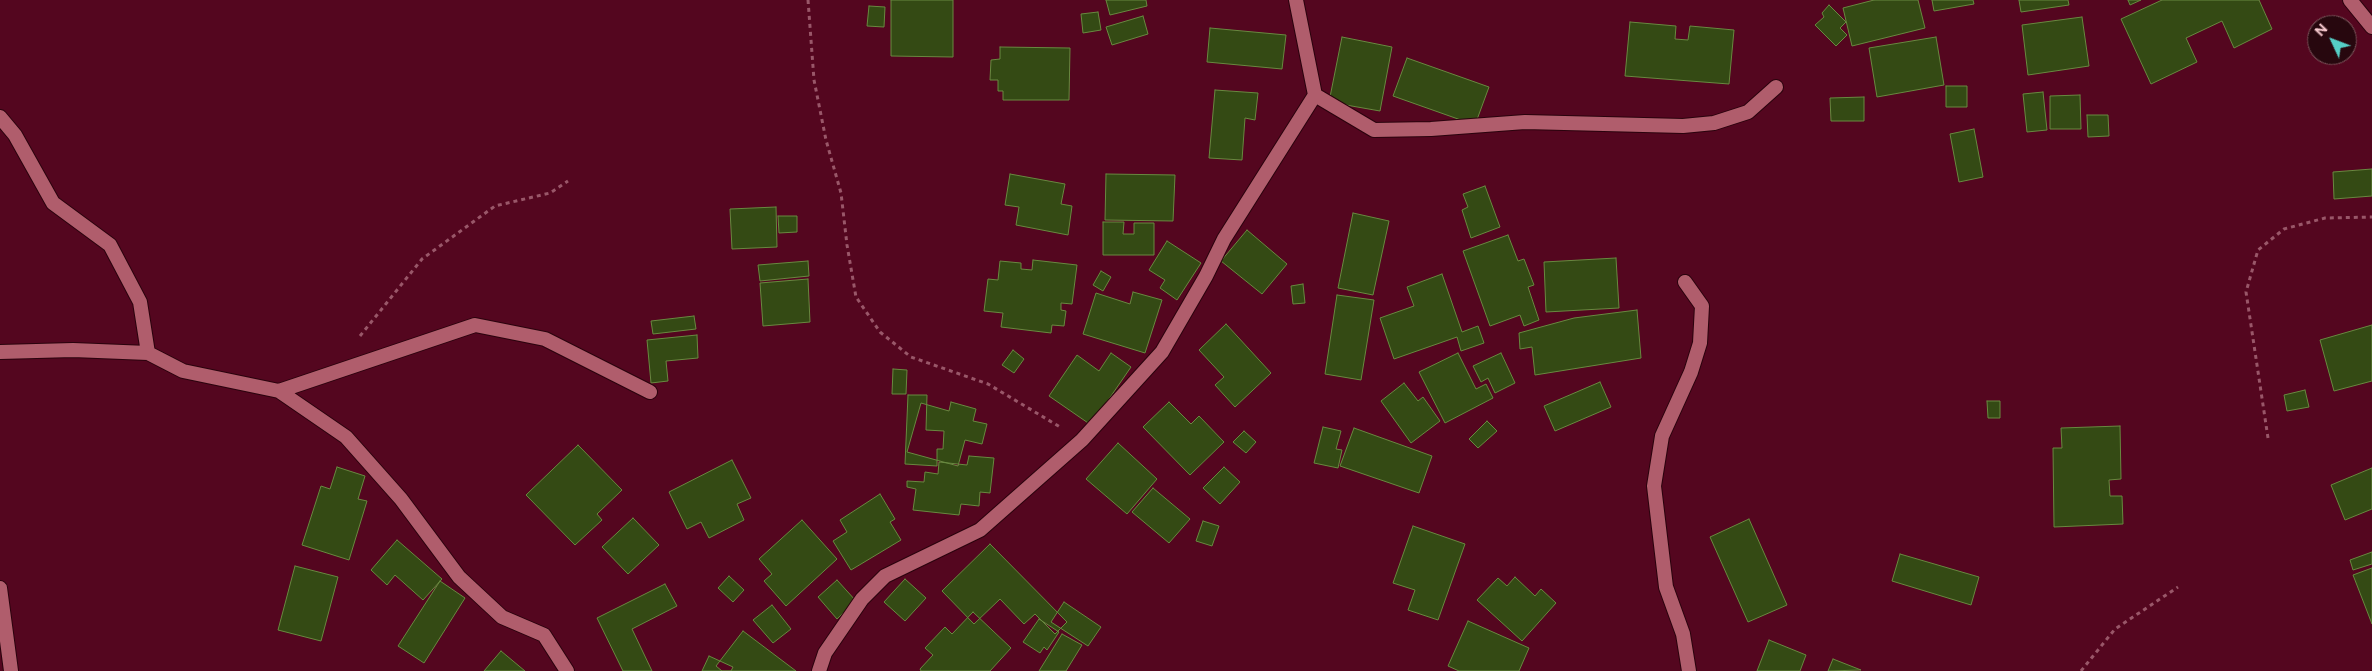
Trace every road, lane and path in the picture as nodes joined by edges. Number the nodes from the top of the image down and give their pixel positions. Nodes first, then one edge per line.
1 (808, 0) edge
2 (1296, 0) edge
3 (2350, 0) edge
4 (2372, 27) edge
5 (1776, 87) dead end
6 (1315, 95) junction
7 (0, 117) edge
8 (568, 181) dead end
9 (2372, 216) edge
10 (1685, 282) dead end
11 (0, 352) edge
12 (148, 353) junction
13 (330, 373) junction
14 (279, 391) junction
15 (650, 392) dead end
16 (2268, 438) dead end
17 (1082, 440) junction
18 (2178, 587) dead end
19 (0, 588) edge
20 (11, 671) edge
21 (567, 671) edge
22 (819, 671) edge
23 (1689, 671) edge
24 (2080, 671) edge

1 - 17 path
2 - 6 street
3 - 4 street
5 - 6 street
6 - 17 street
7 - 12 street
8 - 13 path
9 - 16 path
10 - 23 street
11 - 12 street
12 - 14 street
13 - 14 street
13 - 15 street
14 - 21 street
17 - 22 street
18 - 24 path
19 - 20 street

